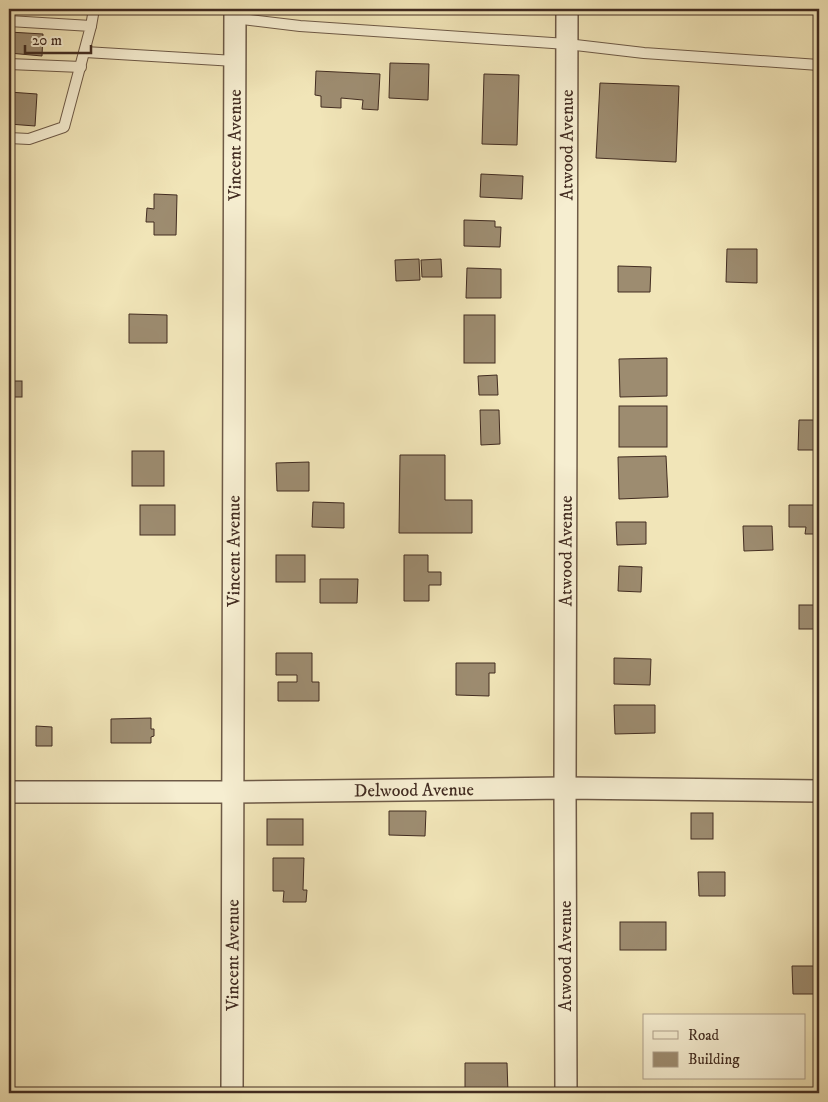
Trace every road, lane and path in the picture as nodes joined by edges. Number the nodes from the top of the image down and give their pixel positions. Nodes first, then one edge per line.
1 (94, 9) edge
2 (567, 9) edge
3 (235, 13) edge
4 (9, 22) edge
5 (91, 26) junction
6 (567, 44) junction
7 (85, 52) junction
8 (235, 62) junction
9 (9, 64) edge
10 (819, 66) edge
11 (81, 67) junction
12 (9, 138) edge
13 (565, 788) junction
14 (819, 791) edge
15 (9, 792) edge
16 (232, 792) junction
17 (232, 1093) edge
18 (566, 1093) edge

1 - 5 lane
2 - 6 street, Atwood Avenue
3 - 6 lane
3 - 8 street, Vincent Avenue
4 - 5 lane
5 - 7 lane
6 - 10 lane
6 - 13 street, Atwood Avenue
7 - 8 lane
7 - 11 lane
8 - 16 street, Vincent Avenue
9 - 11 lane
11 - 12 lane
13 - 14 street, Delwood Avenue
13 - 16 street, Delwood Avenue
13 - 18 street, Atwood Avenue
15 - 16 street, Delwood Avenue
16 - 17 street, Vincent Avenue

